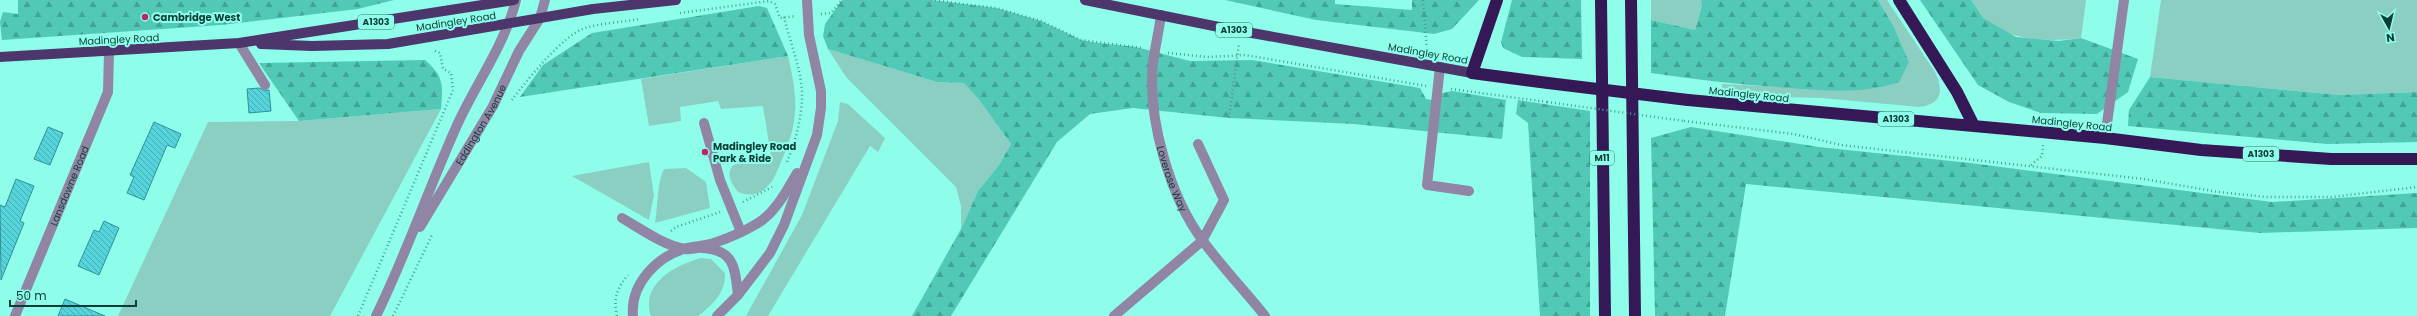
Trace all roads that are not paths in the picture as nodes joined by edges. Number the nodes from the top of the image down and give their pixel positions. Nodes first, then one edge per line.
1 (515, 0) edge
2 (545, 0) edge
3 (676, 0) edge
4 (807, 0) edge
5 (1085, 0) edge
6 (1497, 0) edge
7 (1601, 0) edge
8 (1631, 0) edge
9 (1899, 0) edge
10 (2124, 0) edge
11 (1161, 15) junction
12 (540, 18) junction
13 (510, 24) junction
14 (239, 43) junction
15 (109, 52) junction
16 (0, 57) edge
17 (1440, 67) junction
18 (1472, 73) junction
19 (265, 85) dead end
20 (704, 123) dead end
21 (1974, 126) junction
22 (2105, 138) junction
23 (1198, 144) dead end
24 (807, 156) junction
25 (2417, 159) edge
26 (1469, 191) dead end
27 (622, 218) dead end
28 (741, 232) junction
29 (1202, 241) junction
30 (408, 245) junction
31 (685, 249) junction
32 (738, 295) junction
33 (15, 316) edge
34 (376, 316) edge
35 (633, 316) edge
36 (717, 316) edge
37 (1114, 316) edge
38 (1265, 316) edge
39 (1605, 316) edge
40 (1635, 316) edge

1 - 13 street, Eddington Avenue
1 - 14 main road, Madingley Road / A1303
2 - 12 street, Eddington Avenue
3 - 12 main road, Madingley Road / A1303
4 - 24 street
5 - 11 main road, Madingley Road / A1303
6 - 18 highway
7 - 39 highway, M11
8 - 40 highway
9 - 21 highway
10 - 22 street
11 - 17 main road, Madingley Road / A1303
11 - 29 street, Loverose Way
12 - 13 main road, Madingley Road / A1303
12 - 30 street, Eddington Avenue
13 - 14 main road, Madingley Road / A1303
13 - 30 street, Eddington Avenue
14 - 15 main road, Madingley Road / A1303
14 - 19 street
15 - 16 main road, Madingley Road / A1303
15 - 33 street, Lansdowne Road
17 - 18 main road, Madingley Road / A1303
17 - 26 street
18 - 21 highway, Madingley Road / A1303, bridge
20 - 28 street
21 - 22 highway, Madingley Road / A1303
22 - 25 highway, Madingley Road / A1303
23 - 29 street
24 - 28 street
24 - 32 street
27 - 31 street
28 - 31 street
29 - 37 street
29 - 38 street, Loverose Way
30 - 34 street, Eddington Avenue
31 - 32 street
31 - 35 street
32 - 36 street

